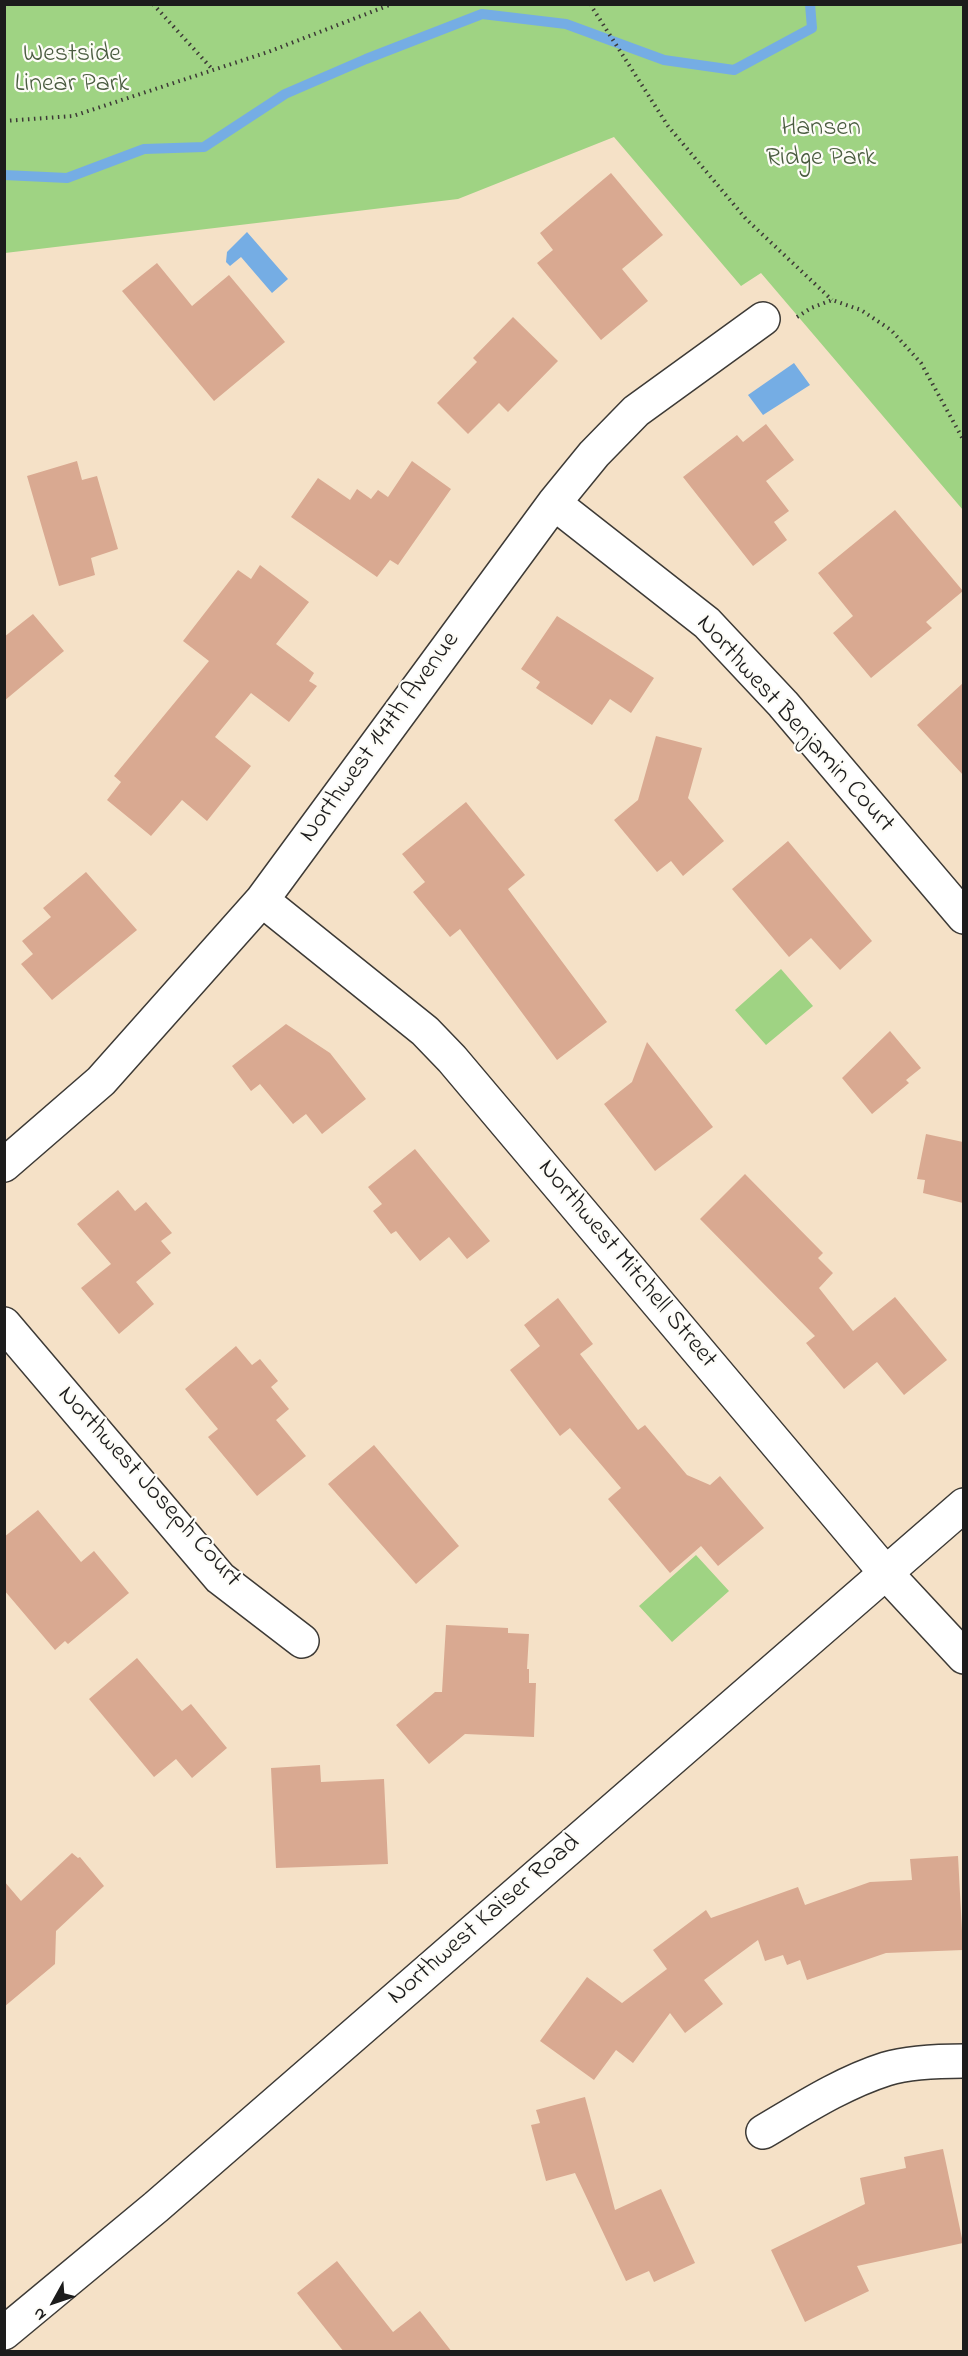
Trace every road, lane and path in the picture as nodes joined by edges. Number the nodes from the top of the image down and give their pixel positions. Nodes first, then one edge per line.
1 (153, 4) edge
2 (392, 4) edge
3 (590, 4) edge
4 (213, 70) junction
5 (4, 121) edge
6 (832, 300) junction
7 (764, 319) joint
8 (963, 441) edge
9 (554, 503) junction
10 (262, 900) junction
11 (963, 917) edge
12 (4, 1165) edge
13 (4, 1324) edge
14 (963, 1505) edge
15 (885, 1572) junction
16 (302, 1641) dead end
17 (963, 1657) edge
18 (963, 2061) edge
19 (763, 2132) dead end
20 (4, 2333) edge

1 - 4 path
2 - 4 path
3 - 6 path
4 - 5 path
6 - 7 path
6 - 8 path
7 - 9 street, Northwest 147th Avenue
9 - 10 street, Northwest 147th Avenue
9 - 11 street, Northwest Benjamin Court
10 - 12 street, Northwest 147th Avenue
10 - 15 street, Northwest Mitchell Street
13 - 16 street, Northwest Joseph Court
14 - 15 street, Northwest Kaiser Road
15 - 17 street, Northwest Mitchell Street
15 - 20 street, Northwest Kaiser Road
18 - 19 street

